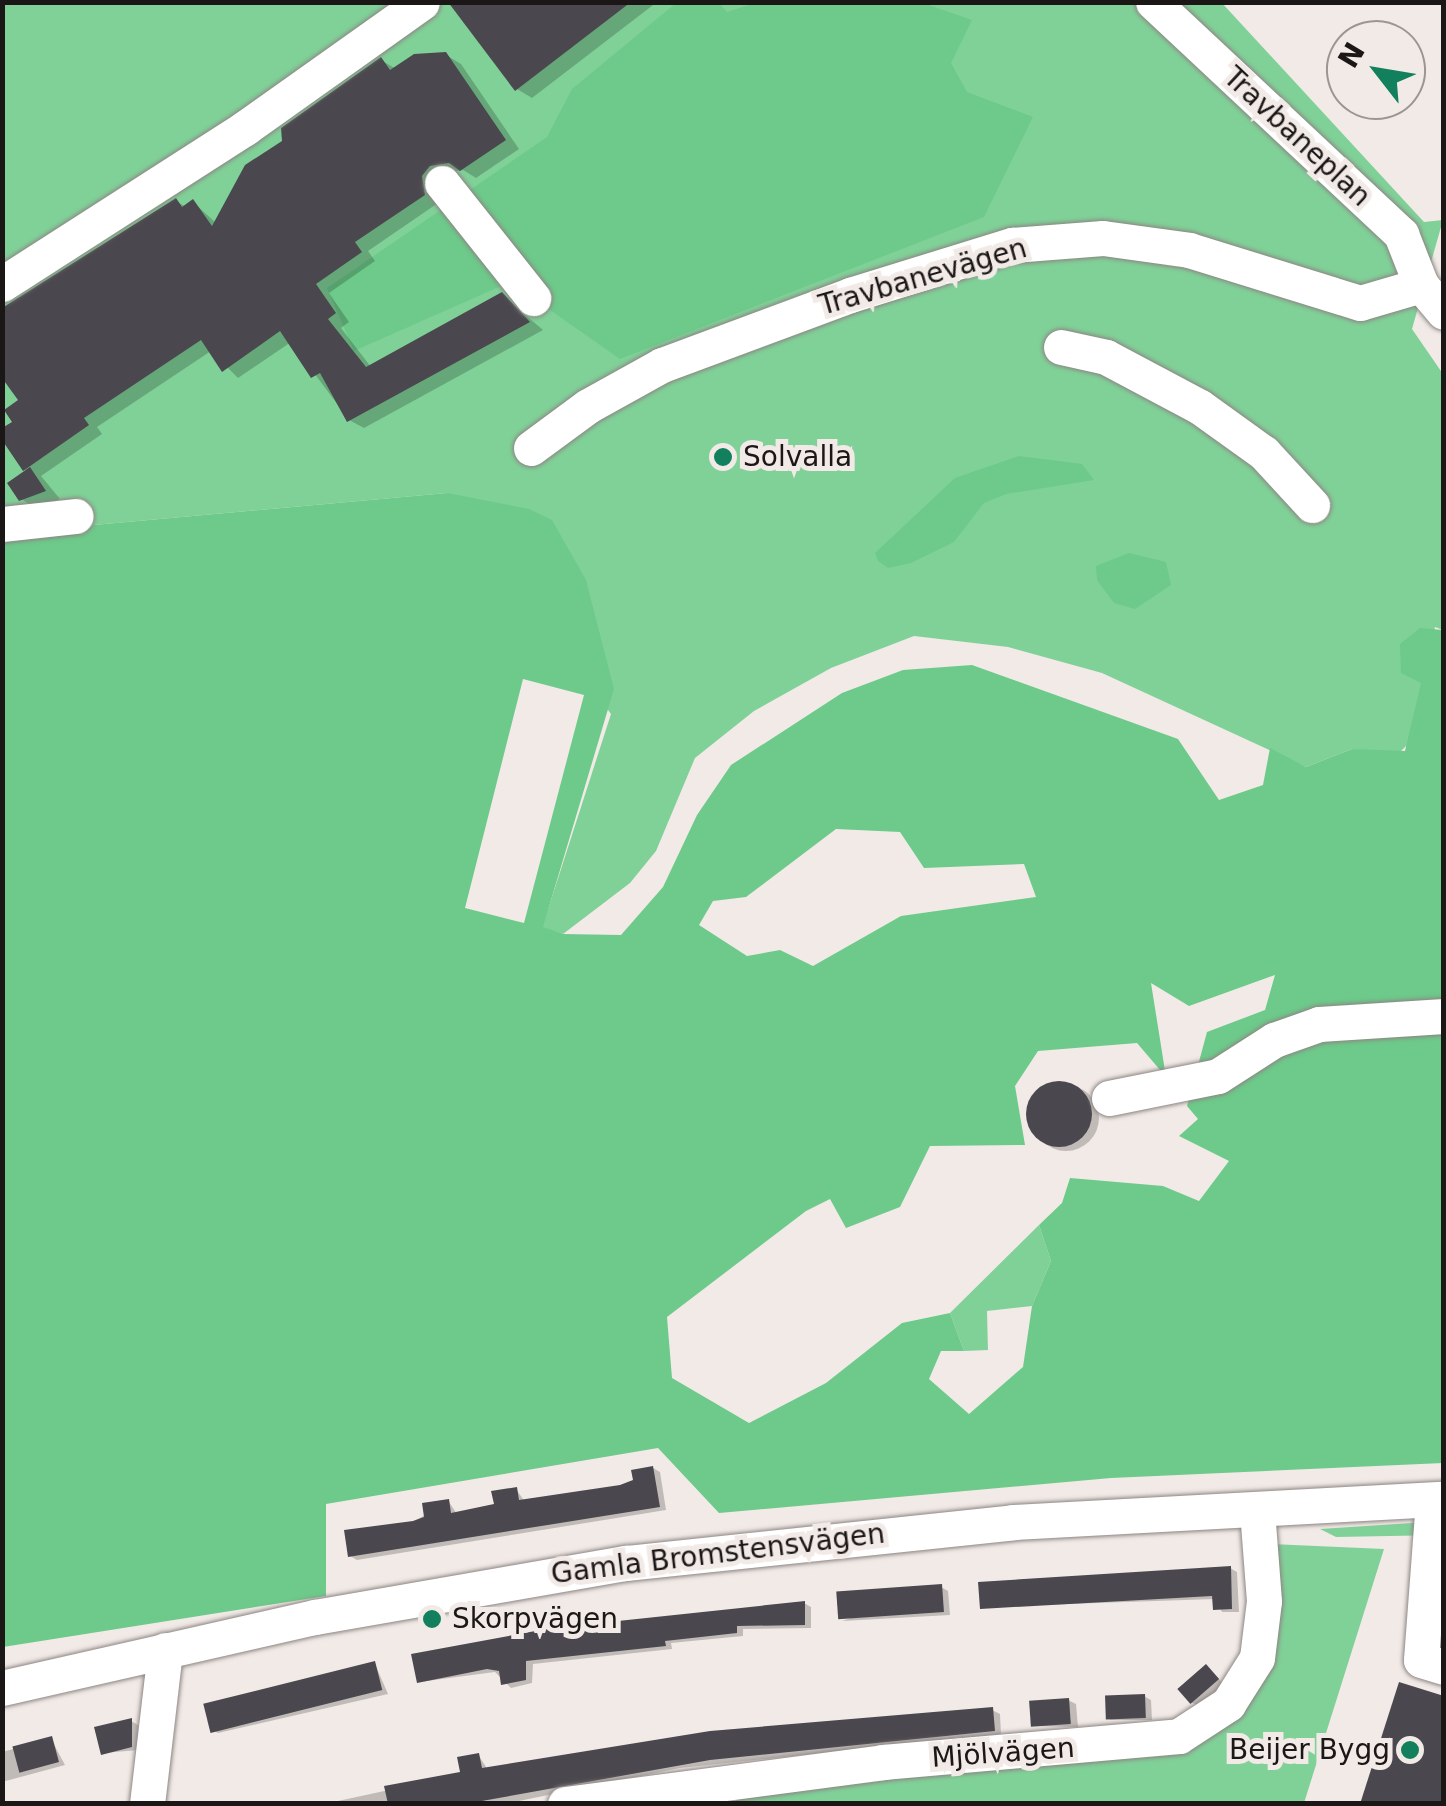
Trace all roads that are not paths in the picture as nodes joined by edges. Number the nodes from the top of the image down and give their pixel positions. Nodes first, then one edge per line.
1 (422, 2) edge
2 (1153, 2) edge
3 (442, 183) dead end
4 (2, 284) edge
5 (534, 298) dead end
6 (1433, 298) edge
7 (1061, 347) dead end
8 (1106, 357) junction
9 (1076, 380) dead end
10 (531, 448) dead end
11 (1312, 504) dead end
12 (76, 516) dead end
13 (2, 524) edge
14 (1444, 1016) edge
15 (1109, 1098) dead end
16 (1438, 1500) edge
17 (1256, 1508) junction
18 (165, 1650) junction
19 (1444, 1667) edge
20 (2, 1688) edge
21 (147, 1804) edge
22 (565, 1804) edge

1 - 4 street
2 - 6 street, Travbaneplan
3 - 5 street
6 - 10 street, Travbanevägen
7 - 8 street
8 - 9 street
8 - 11 street
12 - 13 street
14 - 15 street
16 - 17 street, Gamla Bromstensvägen
16 - 19 street
17 - 18 street, Gamla Bromstensvägen
17 - 22 street, Mjölvägen
18 - 20 street, Gamla Bromstensvägen
18 - 21 street

